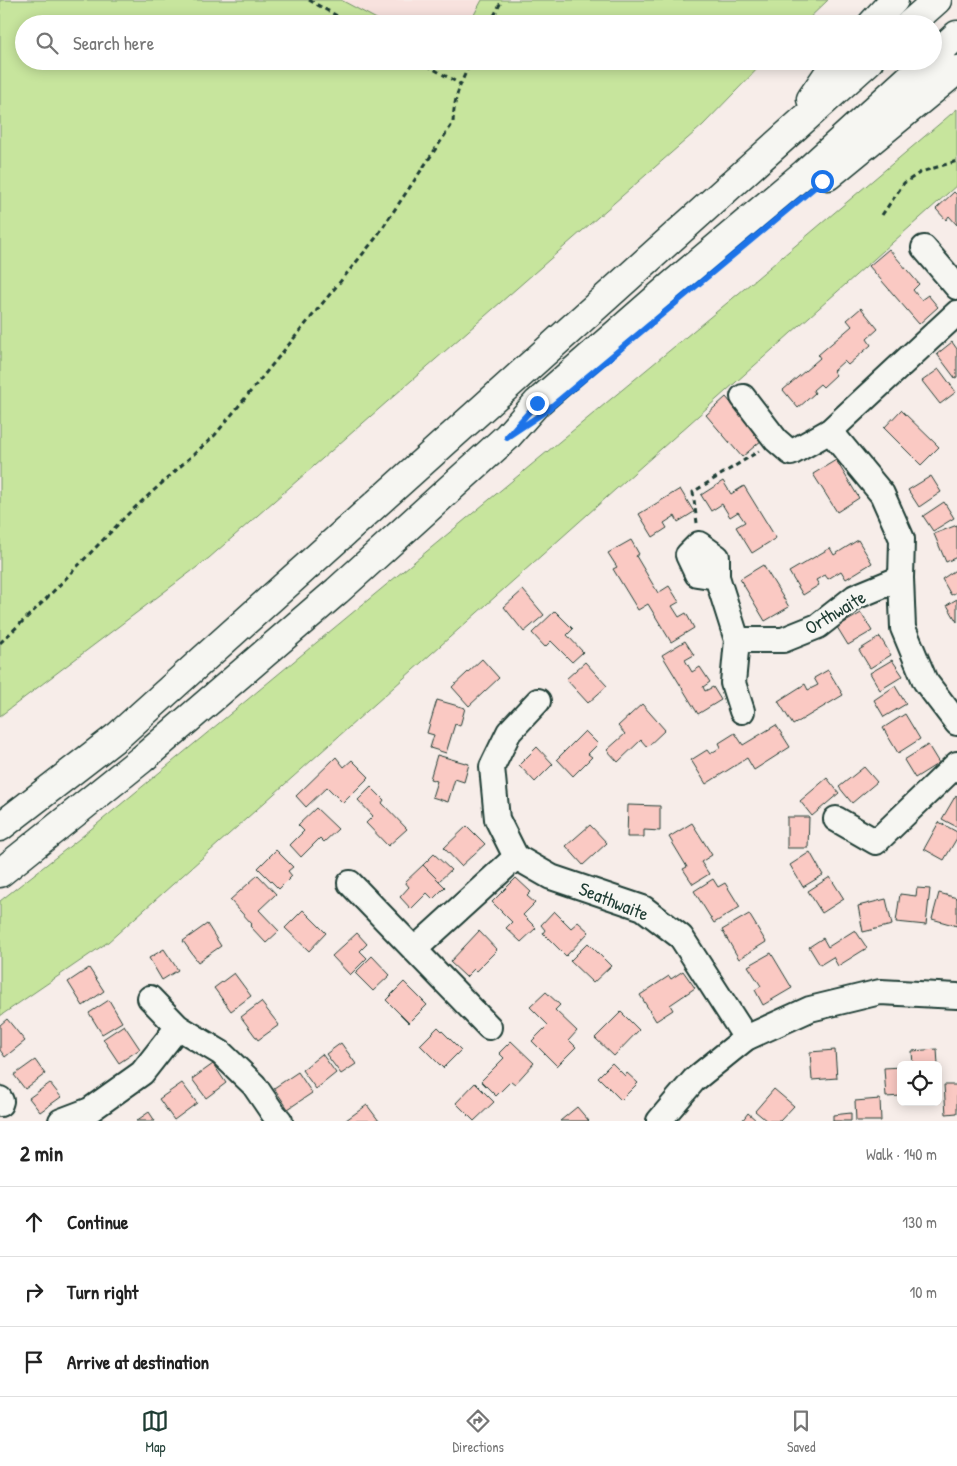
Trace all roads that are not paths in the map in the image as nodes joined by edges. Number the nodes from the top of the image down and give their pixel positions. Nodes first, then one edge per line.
1 (894, 0) edge
2 (937, 0) edge
3 (880, 15) edge
4 (920, 15) edge
5 (957, 35) edge
6 (942, 49) edge
7 (831, 70) edge
8 (859, 70) edge
9 (918, 70) edge
10 (957, 70) edge
11 (786, 136) junction
12 (924, 248) dead end
13 (957, 287) edge
14 (957, 313) edge
15 (743, 397) dead end
16 (830, 431) junction
17 (507, 437) junction
18 (699, 544) road end
19 (901, 578) junction
20 (737, 640) junction
21 (538, 701) dead end
22 (742, 711) dead end
23 (957, 723) edge
24 (957, 764) edge
25 (836, 819) dead end
26 (0, 827) edge
27 (516, 857) junction
28 (0, 873) edge
29 (350, 884) dead end
30 (415, 949) junction
31 (957, 996) edge
32 (150, 998) dead end
33 (178, 1027) junction
34 (489, 1027) dead end
35 (746, 1038) junction
36 (0, 1099) edge
37 (0, 1104) edge
38 (61, 1121) edge
39 (280, 1121) edge
40 (660, 1121) edge

1 - 3 main road
2 - 4 main road
5 - 6 main road
7 - 11 main road
8 - 11 main road
9 - 17 main road
10 - 17 main road
11 - 26 main road
12 - 13 street
14 - 16 street
15 - 16 street
16 - 19 street
17 - 28 main road
18 - 20 street
19 - 20 street, Orthwaite
19 - 23 street
20 - 22 street
21 - 27 street
24 - 25 street
27 - 30 street
27 - 35 street, Seathwaite
29 - 30 street
30 - 34 street
31 - 35 street
32 - 33 street
33 - 38 street
33 - 39 street
35 - 40 street
36 - 37 street

